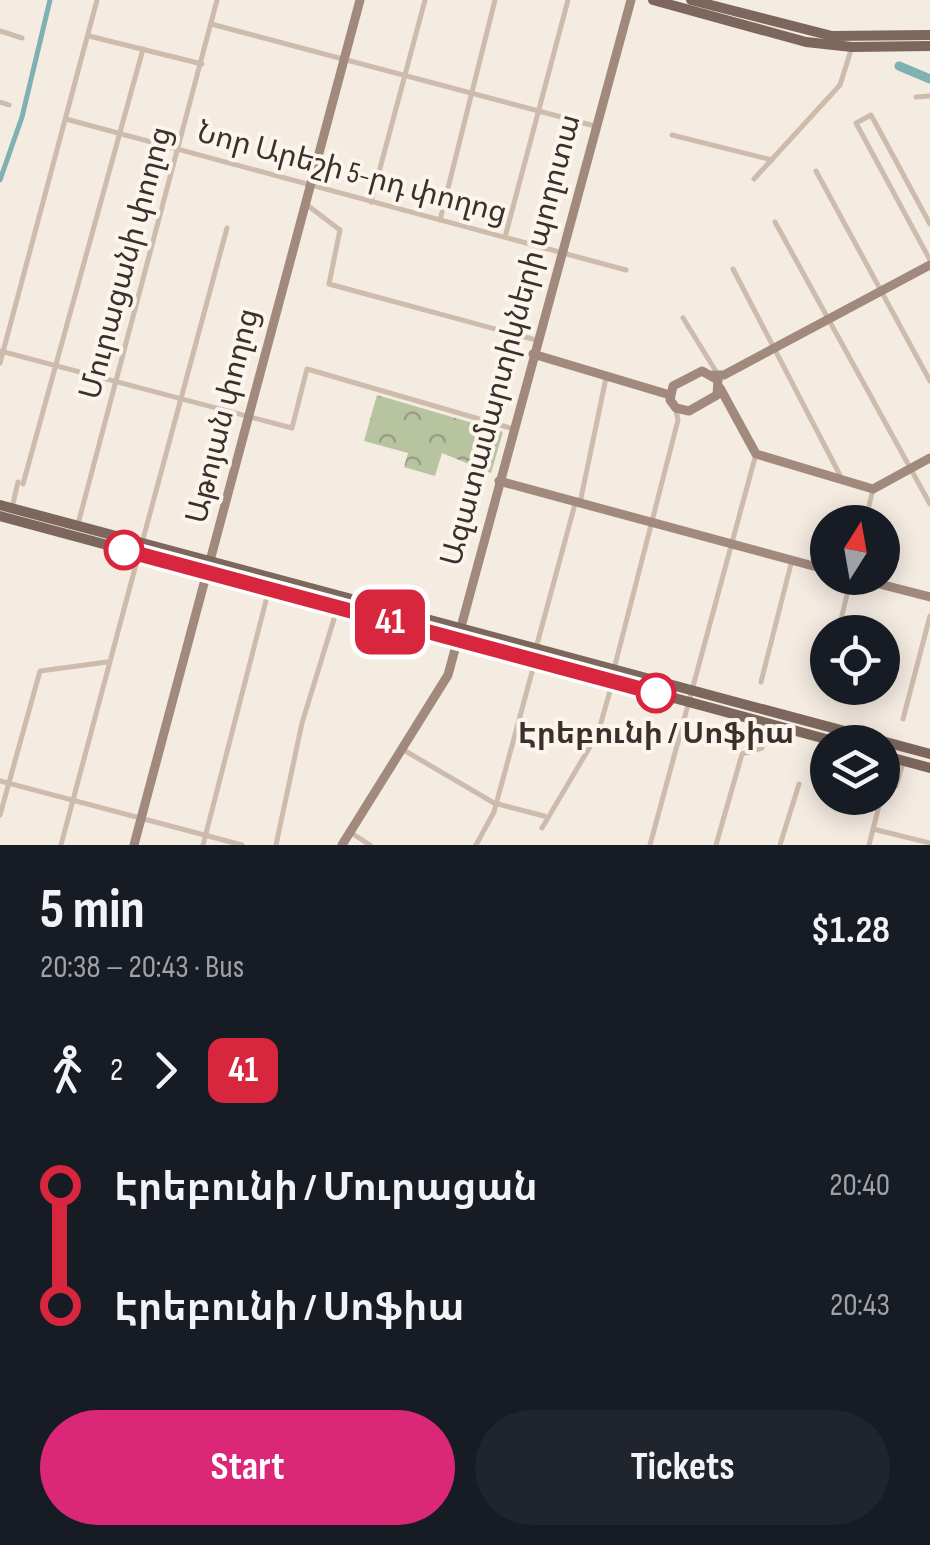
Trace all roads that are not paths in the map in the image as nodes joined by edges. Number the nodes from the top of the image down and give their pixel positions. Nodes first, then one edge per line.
1 (98, 0) edge
2 (217, 0) edge
3 (360, 0) edge
4 (426, 0) edge
5 (495, 0) edge
6 (568, 0) edge
7 (631, 0) edge
8 (653, 0) edge
9 (691, 0) edge
10 (742, 0) edge
11 (739, 13) junction
12 (212, 24) junction
13 (0, 32) edge
14 (930, 35) edge
15 (88, 36) junction
16 (22, 38) dead end
17 (930, 46) edge
18 (852, 47) junction
19 (143, 49) junction
20 (344, 60) junction
21 (202, 64) junction
22 (405, 75) junction
23 (472, 93) junction
24 (930, 96) edge
25 (916, 97) dead end
26 (0, 102) edge
27 (9, 104) dead end
28 (538, 110) junction
29 (66, 120) junction
30 (596, 126) junction
31 (119, 134) junction
32 (672, 134) dead end
33 (180, 150) junction
34 (772, 160) junction
35 (816, 171) dead end
36 (754, 179) dead end
37 (309, 185) junction
38 (371, 202) junction
39 (304, 203) junction
40 (440, 220) junction
41 (775, 222) dead end
42 (930, 224) edge
43 (227, 228) dead end
44 (505, 237) junction
45 (560, 252) junction
46 (930, 262) edge
47 (734, 269) dead end
48 (626, 270) dead end
49 (882, 290) junction
50 (682, 318) dead end
51 (828, 320) junction
52 (536, 340) junction
53 (772, 349) junction
54 (2, 351) edge
55 (533, 354) junction
56 (0, 363) edge
57 (58, 366) junction
58 (606, 376) junction
59 (930, 381) edge
60 (117, 382) junction
61 (719, 384) junction
62 (668, 391) junction
63 (181, 399) junction
64 (681, 410) junction
65 (248, 416) junction
66 (514, 429) junction
67 (756, 454) junction
68 (930, 458) edge
69 (910, 469) junction
70 (499, 480) junction
71 (842, 480) junction
72 (873, 489) junction
73 (580, 503) junction
74 (930, 504) edge
75 (869, 505) edge
76 (6, 506) edge
77 (0, 516) edge
78 (652, 522) junction
79 (76, 531) junction
80 (732, 544) junction
81 (140, 548) junction
82 (792, 560) junction
83 (810, 565) edge
84 (210, 567) junction
85 (270, 589) junction
86 (900, 590) edge
87 (930, 597) edge
88 (339, 602) junction
89 (930, 616) edge
90 (458, 634) junction
91 (536, 654) junction
92 (108, 662) junction
93 (614, 669) junction
94 (612, 682) junction
95 (761, 682) dead end
96 (693, 690) junction
97 (689, 702) junction
98 (903, 719) dead end
99 (770, 724) junction
100 (810, 735) edge
101 (402, 749) junction
102 (930, 754) edge
103 (900, 759) edge
104 (904, 760) junction
105 (930, 768) edge
106 (900, 773) edge
107 (0, 781) edge
108 (9, 783) junction
109 (799, 784) dead end
110 (73, 800) junction
111 (494, 803) junction
112 (0, 815) edge
113 (877, 815) edge
114 (544, 816) dead end
115 (141, 818) junction
116 (542, 828) dead end
117 (874, 829) junction
118 (350, 832) junction
119 (206, 835) junction
120 (930, 842) edge
121 (61, 845) edge
122 (134, 845) edge
123 (203, 845) edge
124 (242, 845) edge
125 (276, 845) edge
126 (342, 845) edge
127 (370, 845) edge
128 (476, 845) edge
129 (650, 845) edge
130 (716, 845) edge
131 (780, 845) edge
132 (869, 845) edge

1 - 15 street
2 - 12 street, Մուրացանի փողոց
3 - 20 street, Աթոյան փողոց
4 - 22 street
5 - 23 street
6 - 28 street
7 - 30 street, Ազատամարտիկների պողոտա
8 - 18 main road
9 - 11 main road
10 - 11 street
11 - 14 main road
12 - 20 street
12 - 21 street, Մուրացանի փողոց
13 - 16 street
15 - 19 street
15 - 29 street
17 - 18 main road
18 - 34 street
19 - 21 street
19 - 31 street
20 - 22 street
20 - 37 street, Աթոյան փողոց
21 - 33 street, Մուրացանի փողոց
22 - 23 street
22 - 38 street
23 - 28 street
23 - 40 street
24 - 25 street
26 - 27 street
28 - 30 street
28 - 44 street
29 - 31 street, Նոր Արեշի 5-րդ փողոց
29 - 54 street
30 - 45 street, Ազատամարտիկների պողոտա
31 - 33 street, Նոր Արեշի 5-րդ փողոց
31 - 57 street
32 - 34 street
33 - 37 street, Նոր Արեշի 5-րդ փողոց
33 - 60 street, Մուրացանի փողոց
34 - 36 street
35 - 49 street
37 - 38 street, Նոր Արեշի 5-րդ փողոց
37 - 39 street, Աթոյան փողոց
38 - 40 street, Նոր Արեշի 5-րդ փողոց
39 - 52 street
39 - 65 street, Աթոյան փողոց
40 - 44 street, Նոր Արեշի 5-րդ փողոց
41 - 51 street
42 - 46 street
43 - 63 street
44 - 45 street, Նոր Արեշի 5-րդ փողոց
45 - 48 street, Նոր Արեշի 5-րդ փողոց
45 - 52 street, Ազատամարտիկների պողոտա
46 - 49 street
47 - 53 street
49 - 51 street
49 - 59 street
50 - 61 street
51 - 53 street
51 - 69 street
52 - 55 street, Ազատամարտիկների պողոտա
53 - 61 street
53 - 71 street
54 - 56 street
54 - 57 street
55 - 58 street
55 - 66 street, Ազատամարտիկների պողոտա
57 - 60 street
57 - 76 street
58 - 62 street
58 - 73 street
60 - 63 street
60 - 79 street, Մուրացանի փողոց
61 - 62 street
61 - 64 street
61 - 67 street
62 - 64 street
63 - 65 street
63 - 81 street
64 - 78 street
65 - 66 street
65 - 84 street, Աթոյան փողոց
66 - 70 street, Ազատամարտիկների պողոտա
67 - 71 street
67 - 80 street
68 - 69 street
69 - 72 street
69 - 74 street
70 - 73 street
70 - 90 street, Ազատամարտիկների պողոտա
71 - 72 street
72 - 75 street
73 - 78 street
73 - 91 street
76 - 79 main road
77 - 79 main road
78 - 80 street
78 - 93 street
79 - 81 main road
80 - 82 street
80 - 96 street
81 - 84 main road
81 - 92 street
82 - 83 street
82 - 95 street
84 - 85 main road
84 - 88 main road
84 - 115 street, Աթոյան փողոց
85 - 88 main road
85 - 119 street
86 - 87 street
88 - 90 main road
88 - 125 street
89 - 98 street
90 - 91 main road
90 - 101 street, Ազատամարտիկների պողոտա
91 - 93 main road
91 - 94 main road
91 - 111 street
92 - 108 street
92 - 110 street
93 - 96 main road
94 - 97 main road
94 - 116 street
96 - 97 street
96 - 102 main road
97 - 99 main road
97 - 129 street
99 - 100 main road
99 - 130 street
101 - 111 street
101 - 118 street, Ազատամարտիկների պողոտա
103 - 104 main road
104 - 105 main road
104 - 106 street
107 - 108 street
108 - 110 street
108 - 112 street
109 - 131 street
110 - 115 street
110 - 121 street
111 - 114 street
111 - 128 street
113 - 117 street
115 - 119 street
115 - 122 street, Աթոյան փողոց
117 - 120 street
117 - 132 street
118 - 126 street, Ազատամարտիկների պողոտա
118 - 127 street
119 - 123 street
119 - 124 street

